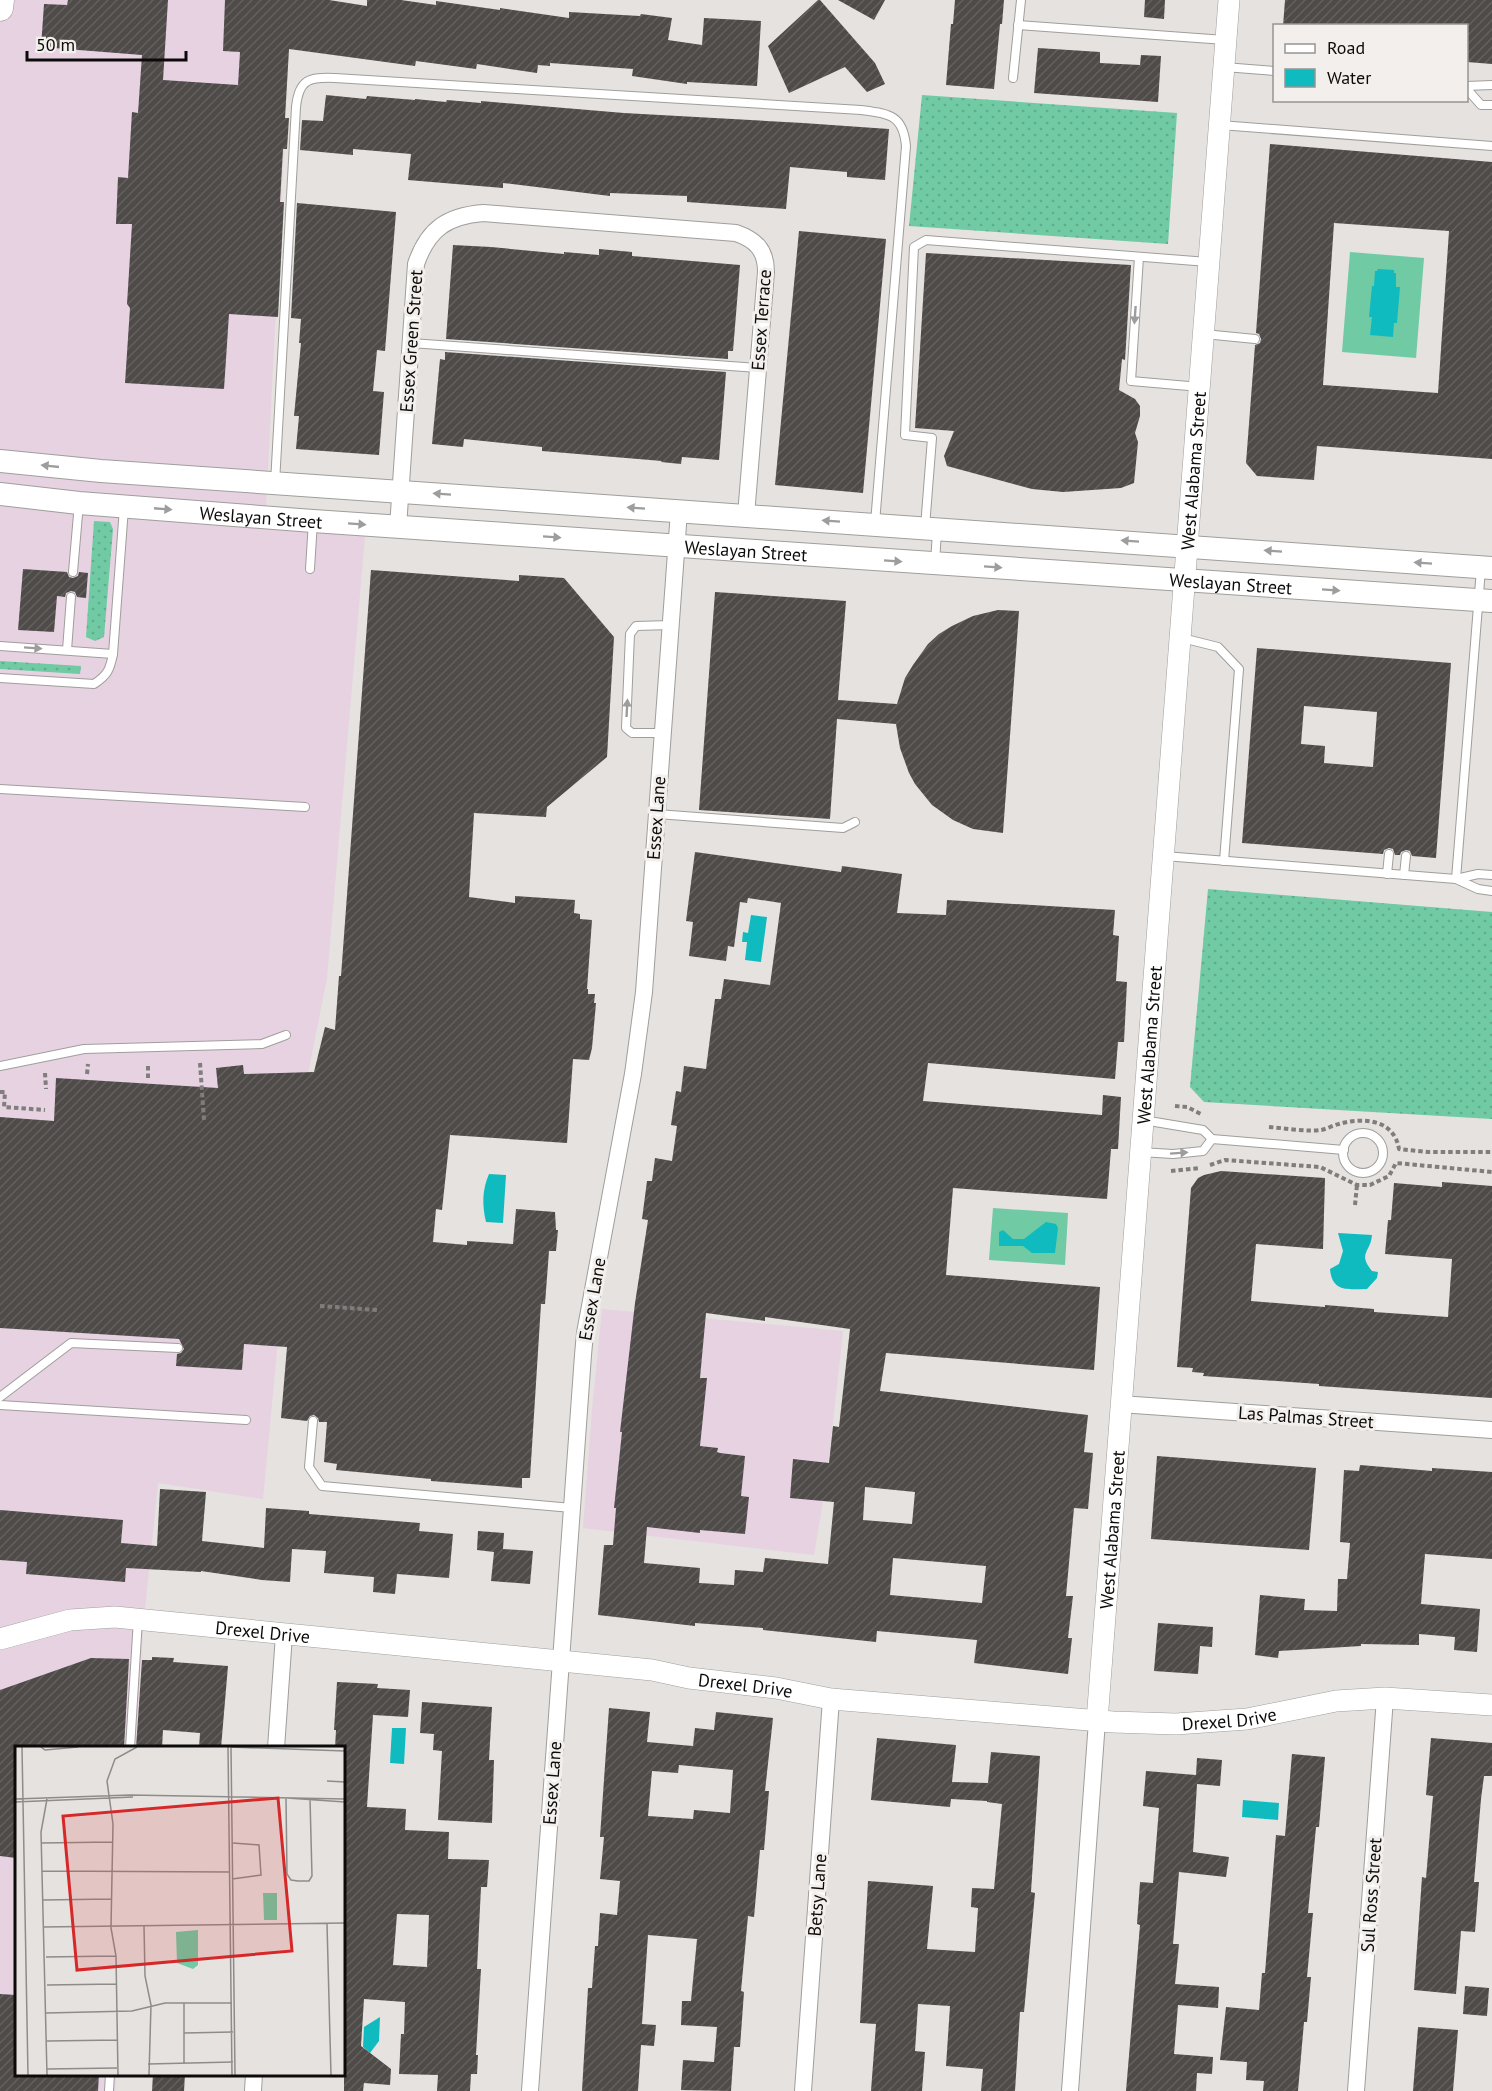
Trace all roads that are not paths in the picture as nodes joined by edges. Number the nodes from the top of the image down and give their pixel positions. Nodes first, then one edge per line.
1 (1, 0) edge
2 (1021, 0) edge
3 (1229, 0) edge
4 (0, 8) edge
5 (1018, 25) junction
6 (1226, 40) junction
7 (1224, 67) junction
8 (1273, 71) edge
9 (1013, 78) dead end
10 (1492, 85) edge
11 (1468, 87) edge
12 (1468, 88) edge
13 (1492, 105) edge
14 (1220, 125) junction
15 (1492, 146) edge
16 (644, 225) joint
17 (1139, 257) junction
18 (1209, 262) junction
19 (1204, 334) junction
20 (1255, 339) dead end
21 (411, 343) junction
22 (758, 368) junction
23 (1200, 387) junction
24 (0, 461) edge
25 (275, 483) junction
26 (400, 491) junction
27 (0, 494) edge
28 (79, 503) junction
29 (124, 505) junction
30 (679, 511) junction
31 (746, 515) junction
32 (314, 521) junction
33 (875, 524) junction
34 (398, 527) junction
35 (931, 528) junction
36 (1188, 545) junction
37 (676, 546) junction
38 (935, 563) junction
39 (1486, 567) edge
40 (310, 569) dead end
41 (73, 572) dead end
42 (1186, 580) junction
43 (71, 597) dead end
44 (1485, 600) edge
45 (671, 625) junction
46 (1181, 638) junction
47 (0, 646) edge
48 (67, 650) junction
49 (113, 654) junction
50 (0, 678) edge
51 (663, 733) junction
52 (0, 789) edge
53 (305, 807) dead end
54 (657, 814) junction
55 (855, 822) dead end
56 (1389, 854) dead end
57 (1164, 856) junction
58 (1406, 856) dead end
59 (1224, 861) junction
60 (1387, 874) junction
61 (1404, 875) junction
62 (1492, 875) edge
63 (1456, 879) junction
64 (1492, 891) edge
65 (286, 1035) dead end
66 (0, 1066) edge
67 (1143, 1120) junction
68 (1212, 1139) junction
69 (1344, 1150) junction
70 (1140, 1152) junction
71 (178, 1348) dead end
72 (0, 1396) edge
73 (1120, 1404) junction
74 (0, 1405) edge
75 (246, 1420) dead end
76 (313, 1421) dead end
77 (1492, 1430) edge
78 (572, 1508) junction
79 (138, 1619) junction
80 (284, 1635) junction
81 (0, 1639) edge
82 (561, 1661) junction
83 (1385, 1698) junction
84 (831, 1699) junction
85 (1492, 1705) edge
86 (1097, 1721) junction
87 (130, 1746) edge
88 (276, 1746) edge
89 (110, 2076) edge
90 (254, 2076) edge
91 (109, 2091) edge
92 (253, 2091) edge
93 (530, 2091) edge
94 (803, 2091) edge
95 (1070, 2091) edge
96 (1356, 2091) edge

1 - 4 main road
2 - 5 lane
3 - 6 street, West Alabama Street
5 - 6 lane
5 - 9 lane
6 - 7 street, West Alabama Street
7 - 8 lane
7 - 14 street, West Alabama Street
10 - 11 lane
12 - 13 lane
14 - 15 lane
14 - 18 street, West Alabama Street
16 - 21 street, Essex Green Street
16 - 22 street, Essex Terrace
17 - 18 lane
17 -> 23 lane
17 - 35 lane
18 - 19 street, West Alabama Street
19 - 20 lane
19 - 23 street, West Alabama Street
21 - 22 lane
21 - 26 street, Essex Green Street
22 - 31 street, Essex Terrace
23 - 36 street, West Alabama Street
25 -> 24 main road, Weslayan Street
25 - 26 main road, Weslayan Street
25 - 33 lane
30 -> 26 main road, Weslayan Street
26 - 34 street, Essex Green Street
27 - 28 main road, Weslayan Street
28 - 29 main road, Weslayan Street
28 - 41 lane
29 -> 32 main road, Weslayan Street
29 - 49 lane
30 - 31 main road, Weslayan Street
30 - 37 street, Essex Lane
33 -> 31 main road, Weslayan Street
32 -> 34 main road, Weslayan Street
32 - 40 lane
33 - 35 main road, Weslayan Street
34 -> 37 main road, Weslayan Street
36 -> 35 main road, Weslayan Street
35 - 38 lane
39 -> 36 main road, Weslayan Street
36 - 42 street, West Alabama Street
37 -> 38 main road, Weslayan Street
37 - 45 street, Essex Lane
38 -> 42 main road, Weslayan Street
39 - 44 lane
42 -> 44 main road, Weslayan Street
42 - 46 street, West Alabama Street
43 - 48 lane
44 - 63 lane
45 - 51 street, Essex Lane
51 -> 45 lane
46 - 57 street, West Alabama Street
46 - 59 lane
47 -> 48 lane
48 - 49 lane
49 - 50 lane
51 - 54 street, Essex Lane
52 - 53 lane
54 - 55 lane
54 - 78 street, Essex Lane
56 - 60 lane
57 - 59 lane
57 - 67 street, West Alabama Street
58 - 61 lane
59 - 60 lane
60 - 61 lane
61 - 63 lane
62 - 63 lane
63 - 64 lane
65 - 66 lane
67 - 68 lane
67 - 70 street, West Alabama Street
68 - 69 lane
70 -> 68 lane
69 - 69 lane
70 - 73 street, West Alabama Street
71 - 72 lane
73 - 77 street, Las Palmas Street
73 - 86 street, West Alabama Street
74 - 75 lane
76 - 78 lane
78 - 82 street, Essex Lane
79 - 80 street, Drexel Drive
79 - 81 street, Drexel Drive
79 - 87 lane
80 - 82 street, Drexel Drive
80 - 88 street
82 - 84 street, Drexel Drive
82 - 93 street, Essex Lane
83 - 85 street, Drexel Drive
83 - 86 street, Drexel Drive
83 - 96 street, Sul Ross Street
84 - 86 street, Drexel Drive
84 - 94 street, Betsy Lane
86 - 95 street, West Alabama Street
89 - 91 lane
90 - 92 street

